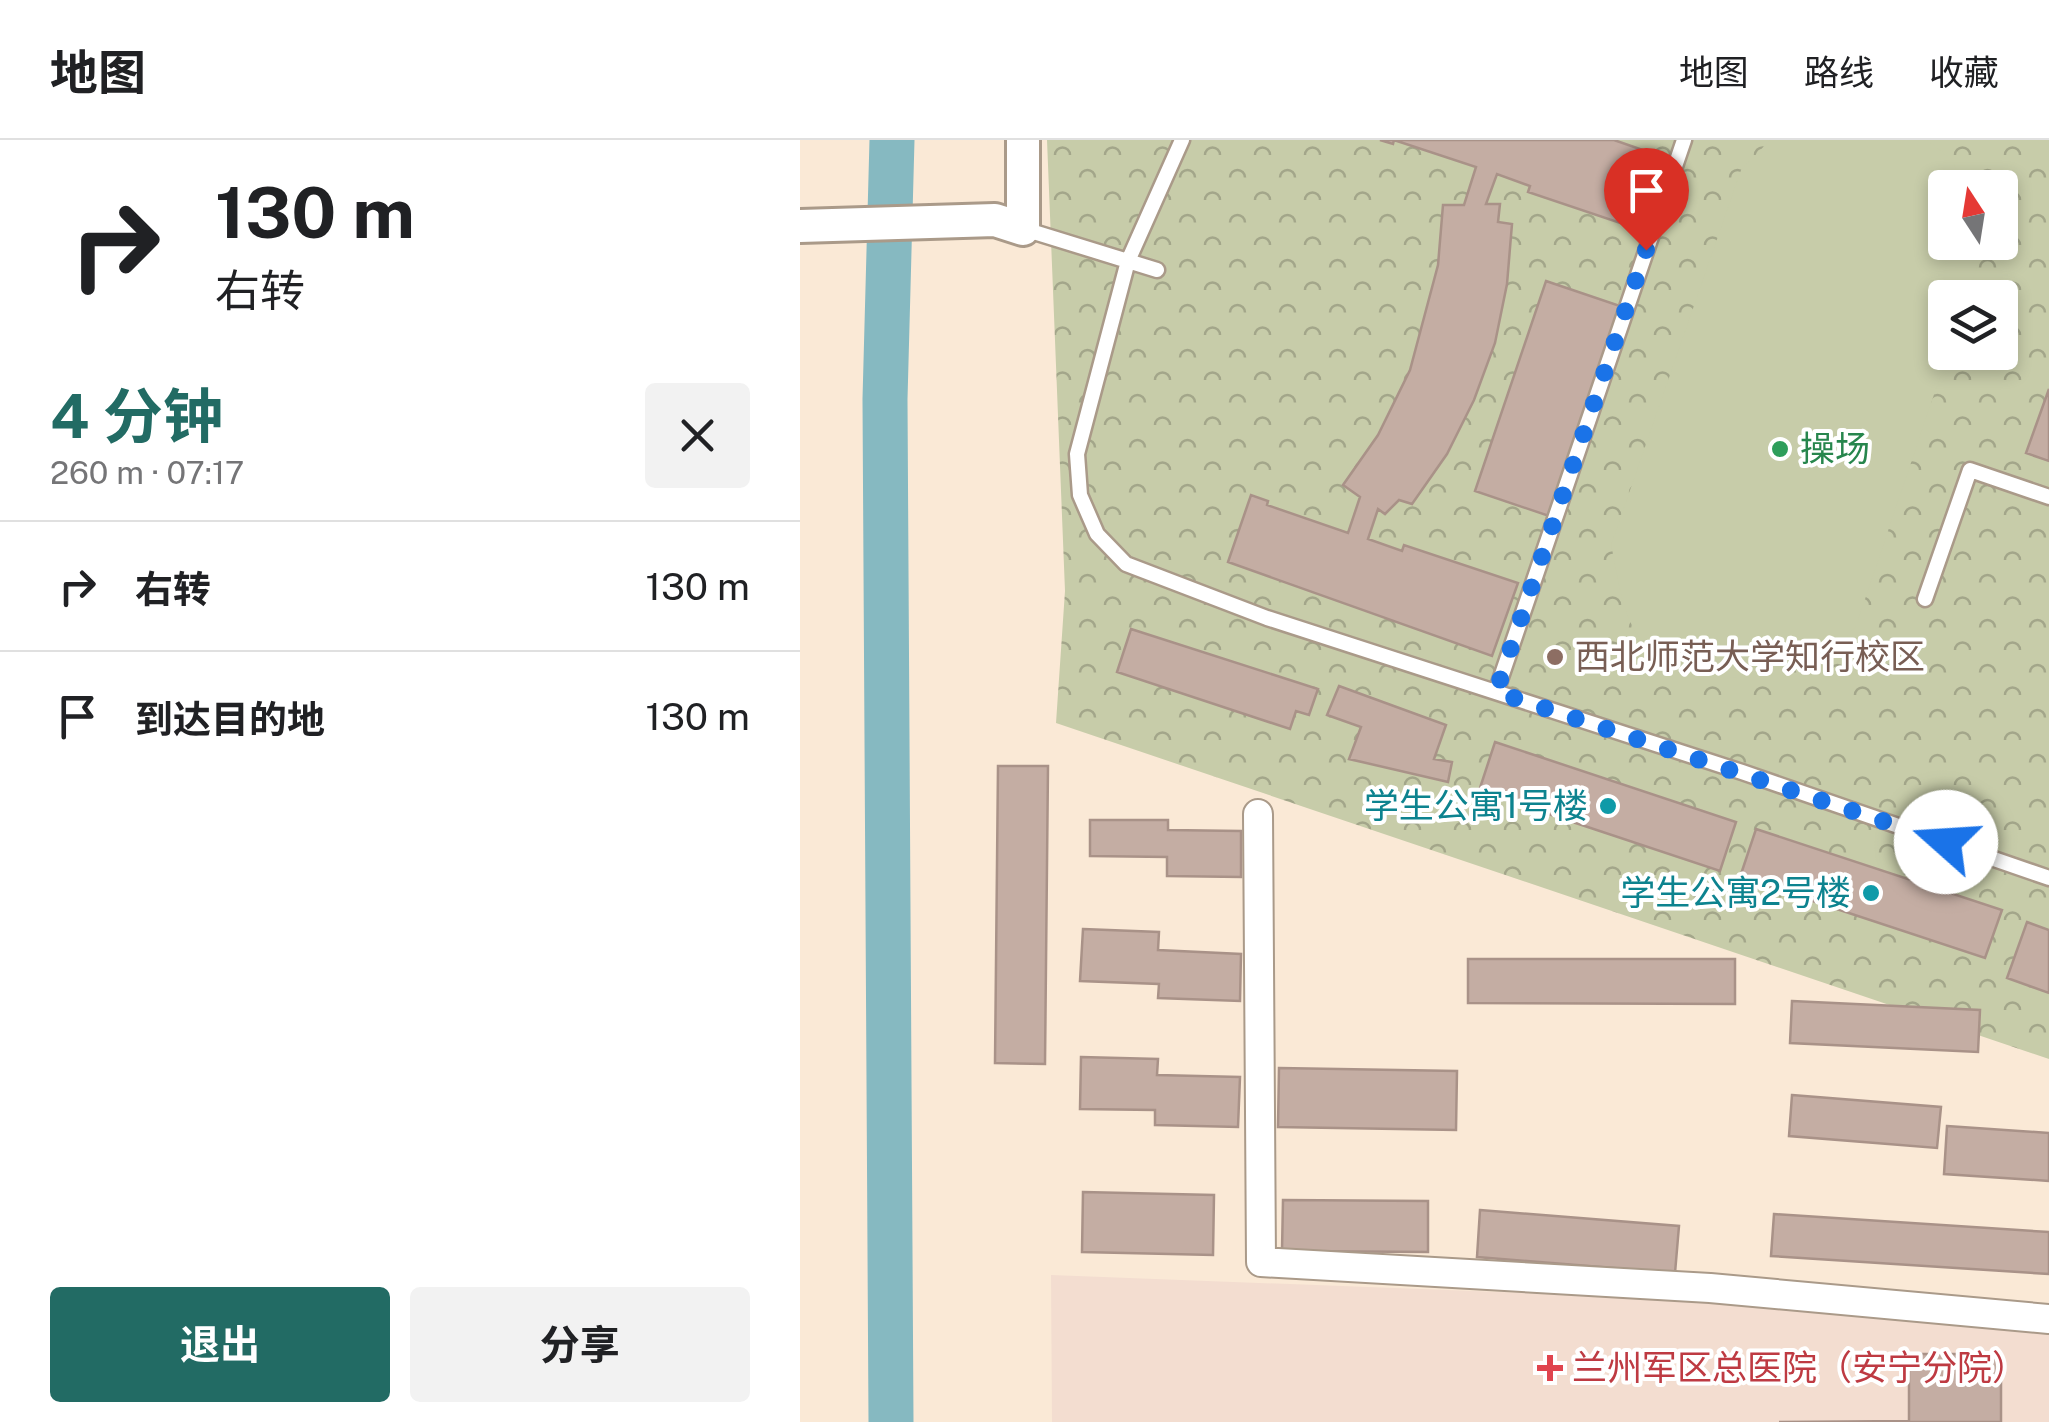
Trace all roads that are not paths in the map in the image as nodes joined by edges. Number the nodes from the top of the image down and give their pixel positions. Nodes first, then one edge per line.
1 (1023, 140) edge
2 (1182, 140) edge
3 (1684, 140) edge
4 (800, 226) edge
5 (1023, 229) junction
6 (1128, 261) junction
7 (1157, 270) dead end
8 (2049, 497) edge
9 (1925, 599) dead end
10 (1496, 692) junction
11 (1258, 814) dead end
12 (2049, 878) edge
13 (2049, 1319) edge

1 - 5 street
2 - 6 lane
3 - 10 lane
4 - 5 street
5 - 6 lane
6 - 7 lane
6 - 10 lane
8 - 9 lane
10 - 12 lane
11 - 13 street

